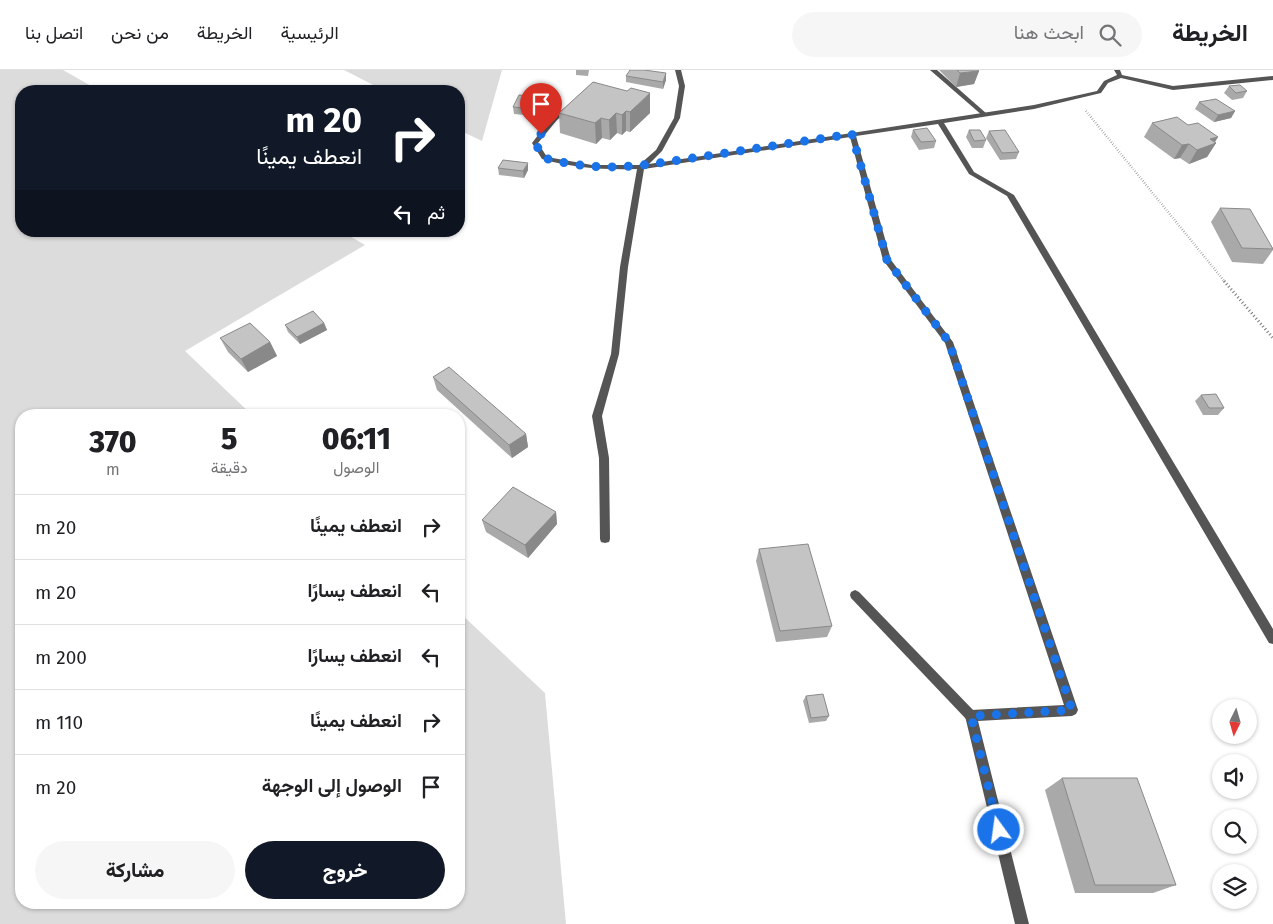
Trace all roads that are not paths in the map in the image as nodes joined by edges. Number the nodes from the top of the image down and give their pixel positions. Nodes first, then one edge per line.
1 (678, 70) edge
2 (933, 70) edge
3 (1118, 73) edge
4 (1273, 78) edge
5 (576, 103) edge
6 (985, 115) junction
7 (940, 122) junction
8 (852, 134) junction
9 (641, 167) junction
10 (605, 539) dead end
11 (855, 594) dead end
12 (1273, 639) edge
13 (971, 716) junction
14 (1022, 924) edge

1 - 9 street
2 - 6 street
3 - 4 street
3 - 6 street
5 - 9 street
6 - 7 street
7 - 8 street
7 - 12 street
8 - 9 street
8 - 13 street
9 - 10 street
11 - 13 street
13 - 14 street

